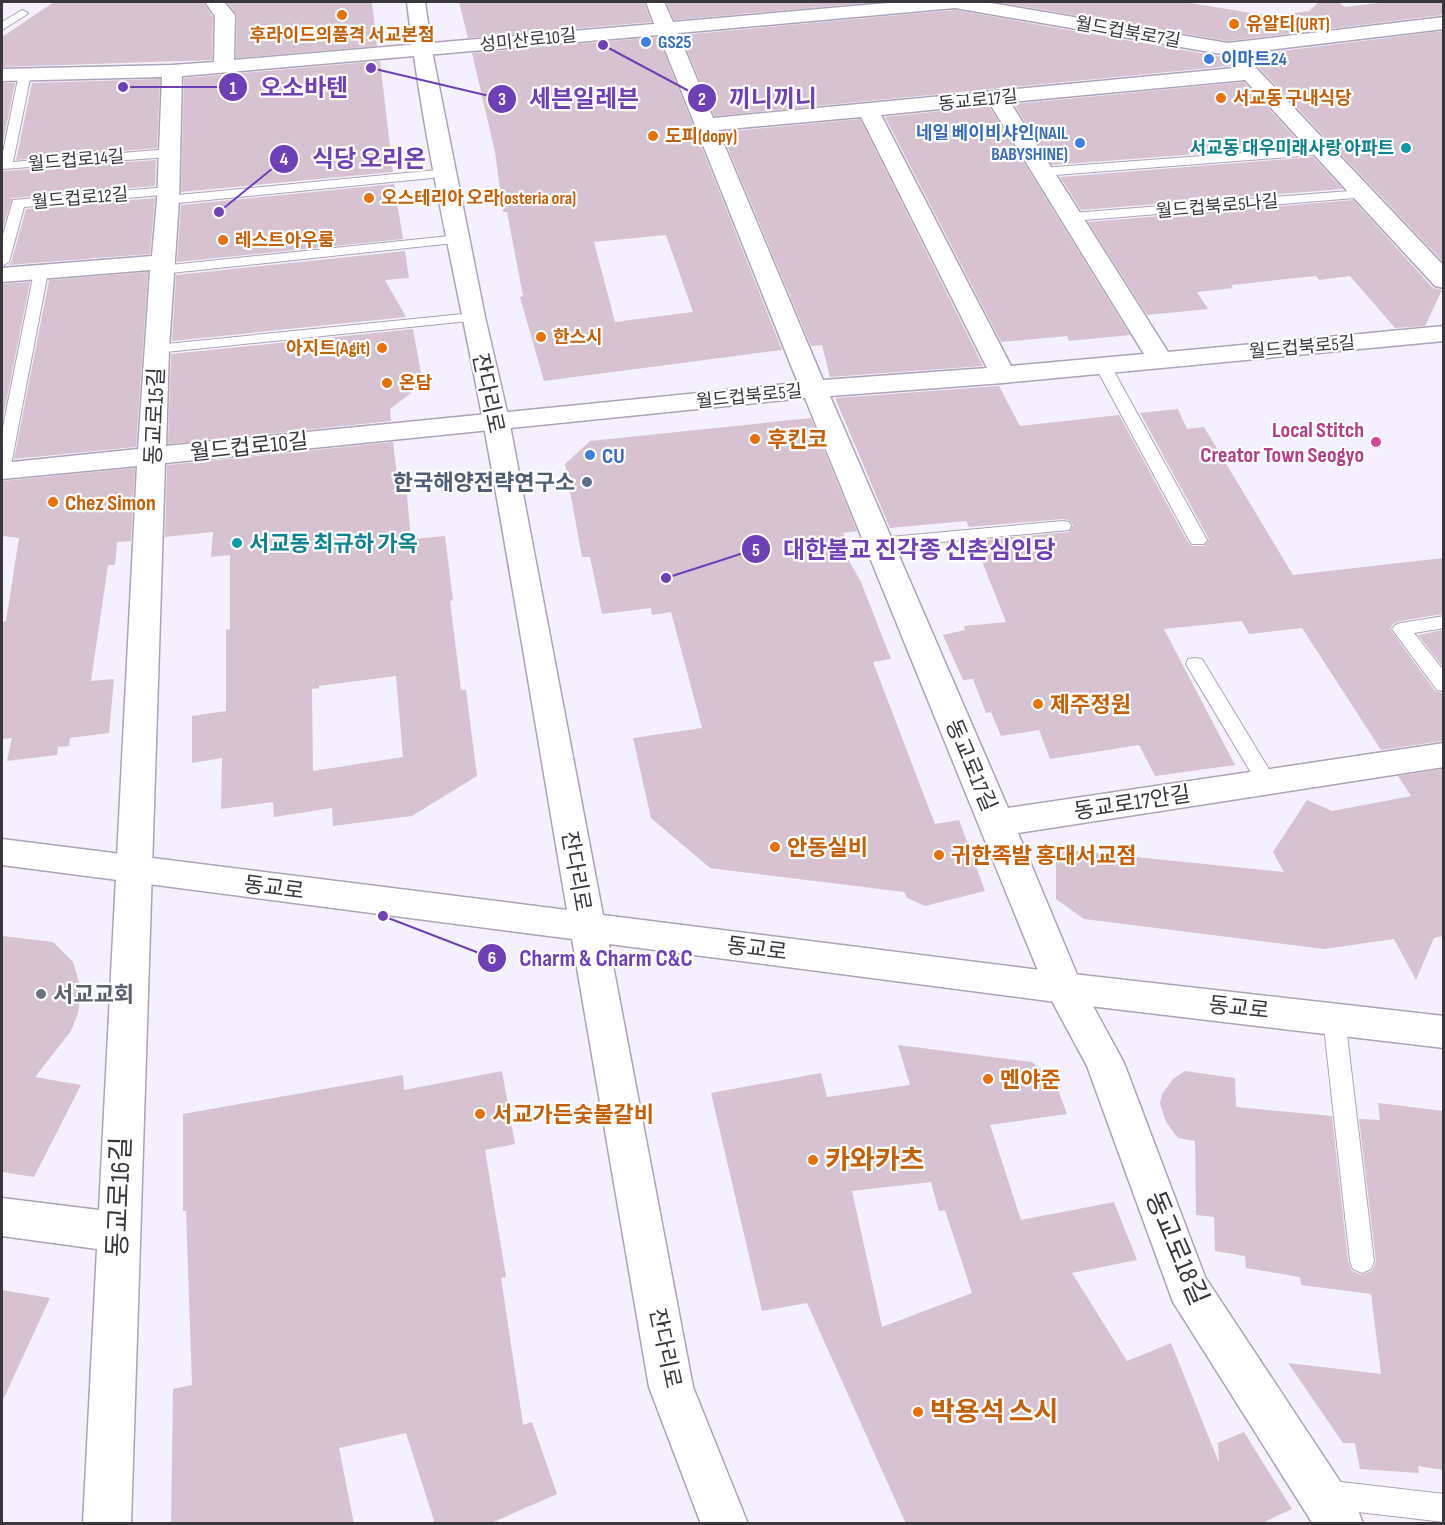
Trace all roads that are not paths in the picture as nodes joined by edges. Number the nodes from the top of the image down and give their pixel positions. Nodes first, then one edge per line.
1 (214, 2) edge
2 (416, 2) edge
3 (956, 2) edge
4 (22, 13) dead end
5 (660, 14) edge
6 (1443, 23) edge
7 (2, 27) edge
8 (1228, 49) junction
9 (422, 51) junction
10 (224, 66) junction
11 (172, 71) junction
12 (1250, 73) junction
13 (2, 75) edge
14 (25, 75) junction
15 (997, 98) junction
16 (868, 110) junction
17 (707, 125) junction
18 (1322, 151) junction
19 (169, 153) junction
20 (1042, 172) junction
21 (447, 173) junction
22 (1362, 194) junction
23 (168, 195) junction
24 (1072, 217) junction
25 (459, 239) junction
26 (2, 262) edge
27 (162, 266) junction
28 (41, 272) junction
29 (2, 275) edge
30 (1443, 281) edge
31 (472, 317) junction
32 (1443, 333) edge
33 (156, 349) junction
34 (1161, 360) junction
35 (1103, 366) junction
36 (1003, 375) junction
37 (814, 389) junction
38 (496, 420) junction
39 (152, 456) junction
40 (2, 470) edge
41 (1063, 526) dead end
42 (1198, 540) dead end
43 (879, 543) junction
44 (1443, 622) edge
45 (1195, 664) dead end
46 (1443, 685) edge
47 (1443, 754) edge
48 (1266, 781) junction
49 (997, 823) junction
50 (2, 852) edge
51 (134, 870) junction
52 (586, 926) junction
53 (1064, 987) junction
54 (1334, 1018) junction
55 (1443, 1032) edge
56 (2, 1217) edge
57 (118, 1232) junction
58 (1362, 1261) dead end
59 (1443, 1508) edge
60 (1330, 1509) edge
61 (107, 1524) edge
62 (725, 1524) edge

1 - 10 street
2 - 9 street, 잔다리로
3 - 5 street, 성미산로10길
3 - 8 street, 월드컵북로7길
4 - 7 lane
5 - 9 street, 성미산로10길
5 - 17 street, 동교로17길
6 - 8 street, 월드컵북로7길
8 - 12 street
9 - 10 street
9 - 21 street, 잔다리로
10 - 11 street
11 - 14 street
11 - 19 street, 동교로15길
12 - 15 street, 동교로17길
12 - 18 street
13 - 14 street
14 - 19 lane, 월드컵로14길
15 - 16 street, 동교로17길
15 - 20 street
16 - 17 street, 동교로17길
16 - 36 street
17 - 37 street, 동교로17길
18 - 20 lane
18 - 22 street
19 - 23 street, 동교로15길
20 - 24 street
21 - 23 lane
21 - 25 street, 잔다리로
22 - 24 lane, 월드컵북로5나길
22 - 30 street
23 - 26 lane, 월드컵로12길
23 - 27 street, 동교로15길
24 - 34 street
25 - 27 lane
25 - 31 street, 잔다리로
27 - 28 street
27 - 33 street, 동교로15길
28 - 29 street
28 - 40 lane
31 - 33 lane
31 - 38 street, 잔다리로
32 - 34 street, 월드컵북로5길
33 - 39 street, 동교로15길
34 - 35 street, 월드컵북로5길
35 - 36 street, 월드컵북로5길
35 - 42 lane
36 - 37 street, 월드컵북로5길
37 - 38 street, 월드컵북로5길
37 - 43 street, 동교로17길
38 - 39 street, 월드컵로10길
38 - 52 street, 잔다리로
39 - 40 street, 월드컵로10길
39 - 51 street, 동교로15길
41 - 43 lane
43 - 49 street, 동교로17길
44 - 46 lane
45 - 48 lane
47 - 48 street, 동교로17안길
48 - 49 street, 동교로17안길
49 - 53 street, 동교로17길
50 - 51 street, 동교로
51 - 52 street, 동교로
51 - 57 street, 동교로16길
52 - 53 street, 동교로
52 - 62 street, 잔다리로
53 - 54 street, 동교로
53 - 60 street, 동교로18길
54 - 55 street, 동교로
54 - 58 lane
56 - 57 street
57 - 61 street, 동교로16길
59 - 60 lane, 동교로18길

